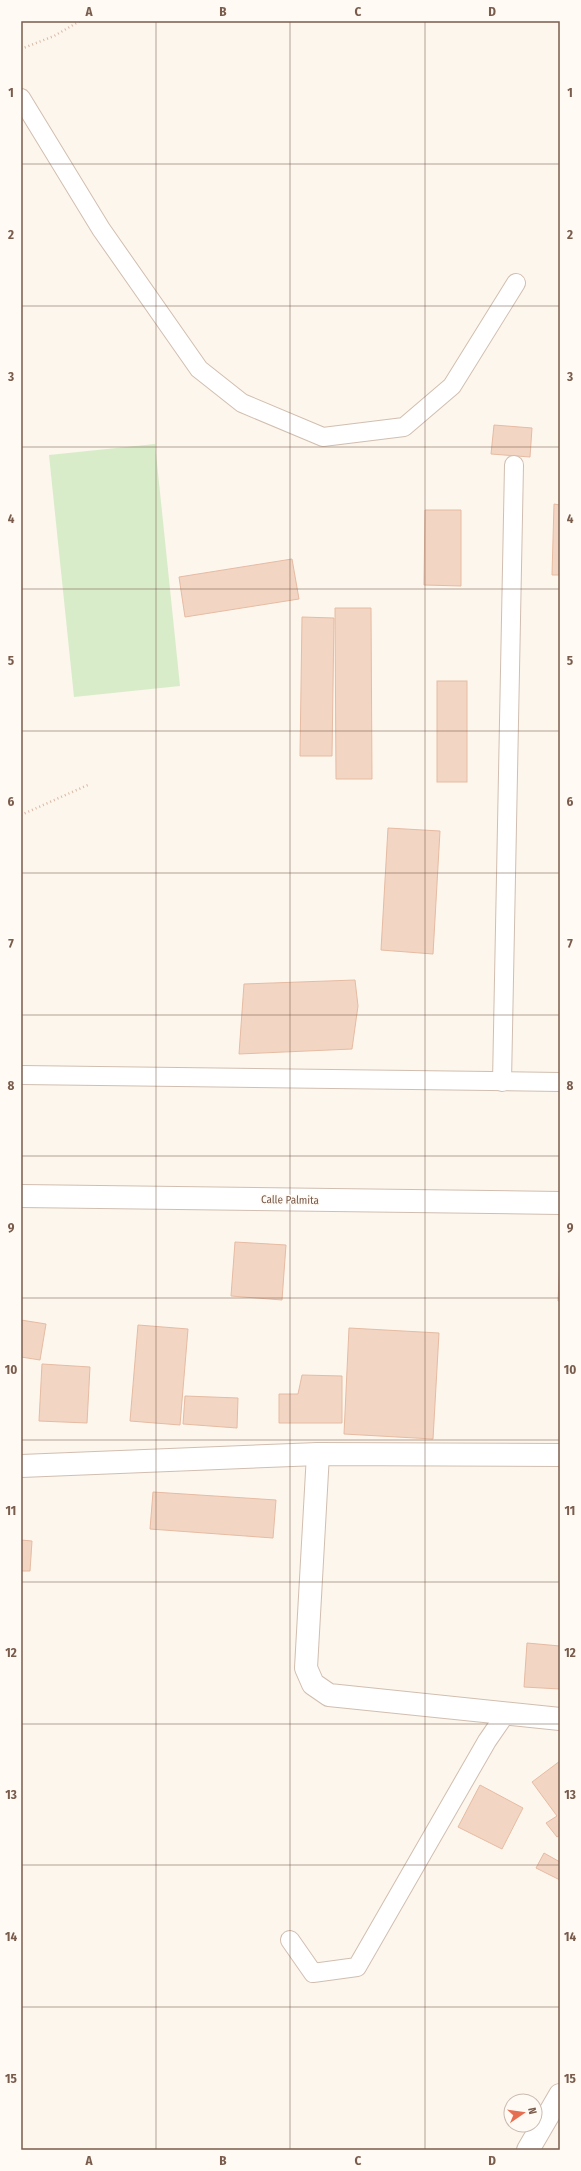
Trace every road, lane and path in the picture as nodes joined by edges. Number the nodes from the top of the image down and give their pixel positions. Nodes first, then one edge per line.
1 (80, 21) edge
2 (21, 49) edge
3 (21, 98) edge
4 (516, 283) dead end
5 (514, 465) dead end
6 (90, 784) dead end
7 (21, 815) edge
8 (21, 1075) edge
9 (502, 1082) junction
10 (560, 1082) edge
11 (21, 1196) edge
12 (560, 1203) edge
13 (318, 1454) junction
14 (560, 1455) edge
15 (21, 1466) edge
16 (507, 1712) junction
17 (560, 1719) edge
18 (290, 1940) dead end
19 (560, 2095) edge
20 (528, 2150) edge

1 - 2 path
3 - 4 lane
5 - 9 lane
6 - 7 path
8 - 9 lane
9 - 10 lane
11 - 12 street, Calle Palmita
13 - 14 street
13 - 15 street
13 - 16 street
16 - 17 street
16 - 18 lane
19 - 20 street

